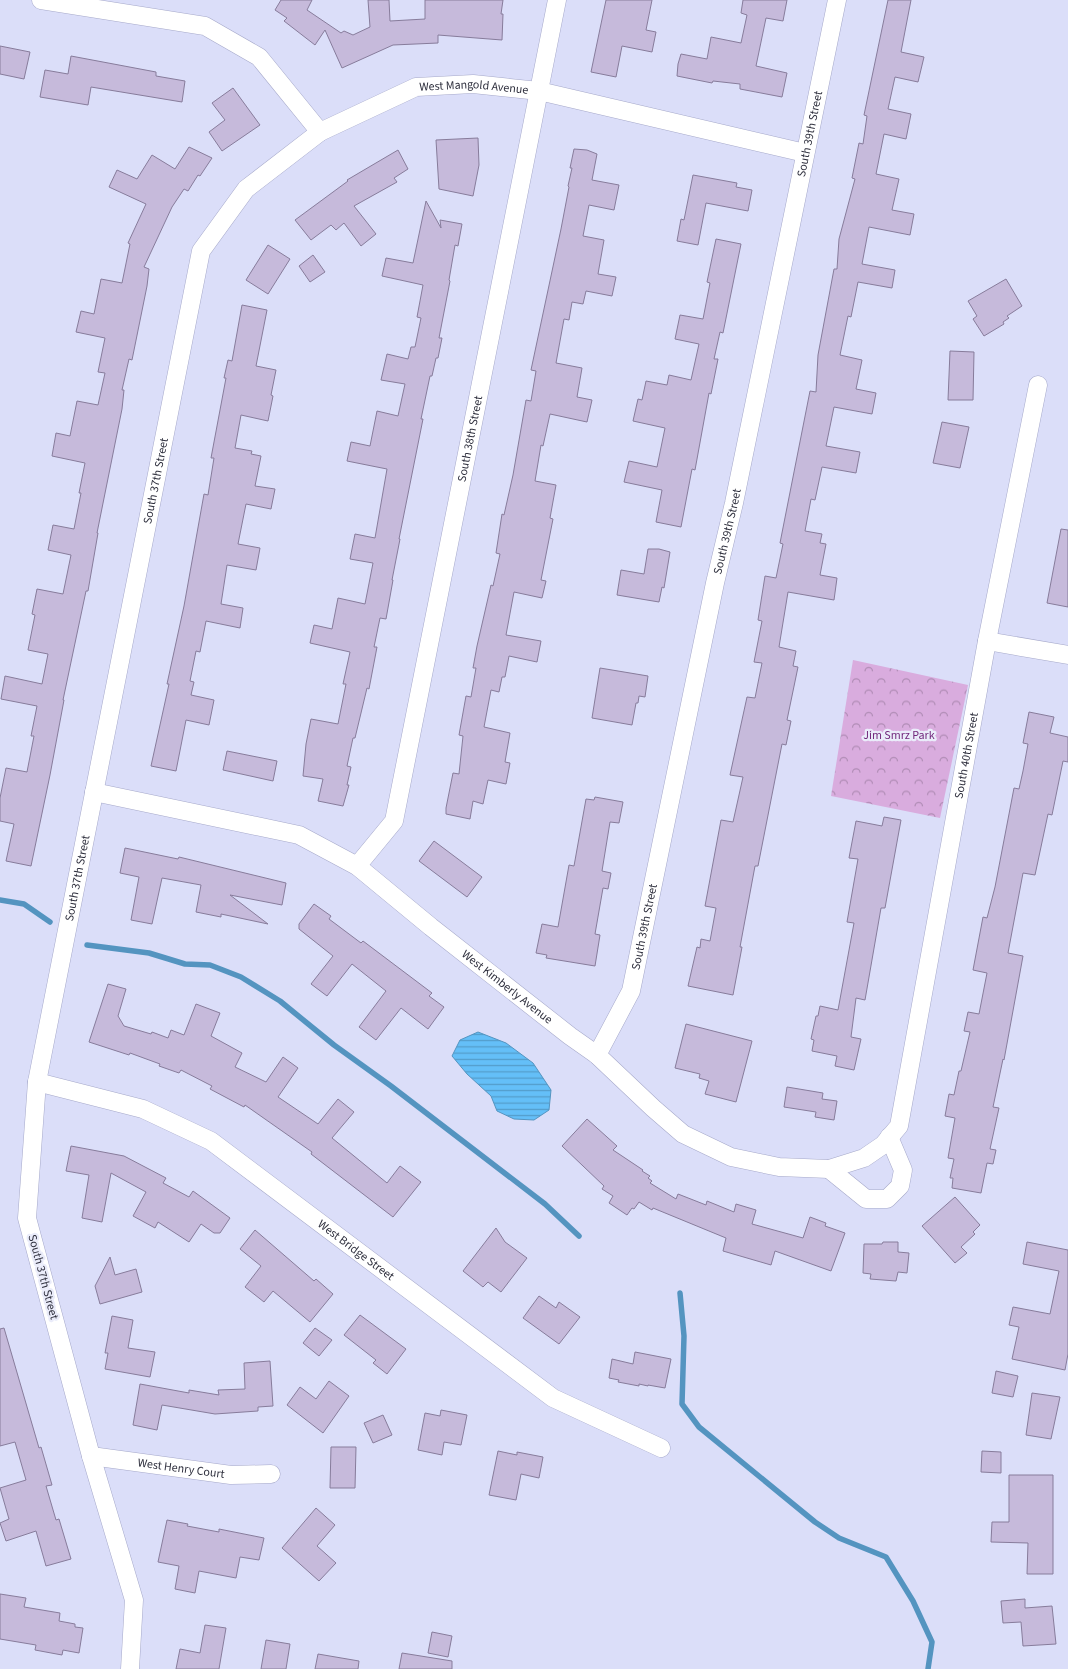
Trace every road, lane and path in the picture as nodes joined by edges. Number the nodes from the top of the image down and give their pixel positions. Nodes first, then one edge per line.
1 (40, 0) edge
2 (557, 0) edge
3 (837, 0) edge
4 (539, 91) junction
5 (320, 132) junction
6 (805, 153) junction
7 (1038, 384) dead end
8 (987, 641) junction
9 (1068, 655) edge
10 (94, 792) junction
11 (357, 866) junction
12 (597, 1055) junction
13 (37, 1082) junction
14 (894, 1132) junction
15 (830, 1169) junction
16 (661, 1448) dead end
17 (91, 1456) junction
18 (271, 1474) dead end
19 (130, 1669) edge

1 - 5 street
2 - 4 street, South 38th Street
3 - 6 street, South 39th Street
4 - 5 street, West Mangold Avenue
4 - 6 street, West Mangold Avenue
4 - 11 street, South 38th Street
5 - 10 street, South 37th Street
6 - 12 street, South 39th Street
7 - 8 street, South 40th Street
8 - 9 street
8 - 14 street, South 40th Street
10 - 11 street, West Kimberly Avenue
10 - 13 street, South 37th Street
11 - 12 street, West Kimberly Avenue
12 - 15 street, West Kimberly Avenue
13 - 16 street, West Bridge Street
13 - 17 street, South 37th Street
14 - 15 street, West Kimberly Avenue
14 - 15 street
17 - 18 street, West Henry Court
17 - 19 street, South 37th Street

